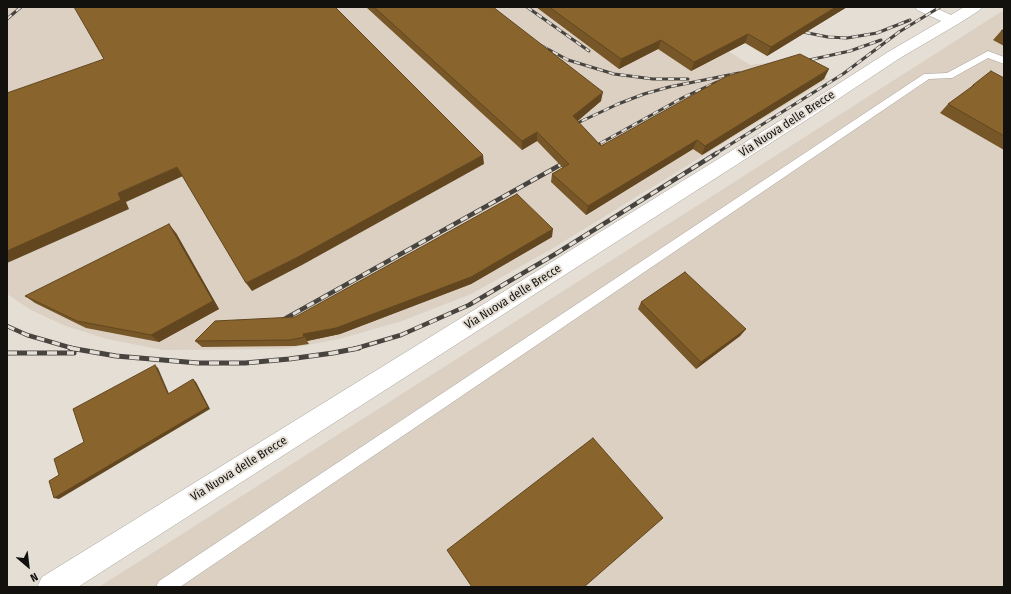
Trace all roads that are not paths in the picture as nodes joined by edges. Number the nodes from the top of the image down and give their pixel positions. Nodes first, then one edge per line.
1 (922, 7) edge
2 (975, 7) edge
3 (952, 21) junction
4 (1004, 62) edge
5 (52, 587) edge
6 (165, 587) edge

1 - 3 street
2 - 3 street, Via Nuova delle Brecce
3 - 5 street, Via Nuova delle Brecce
4 - 6 lane

